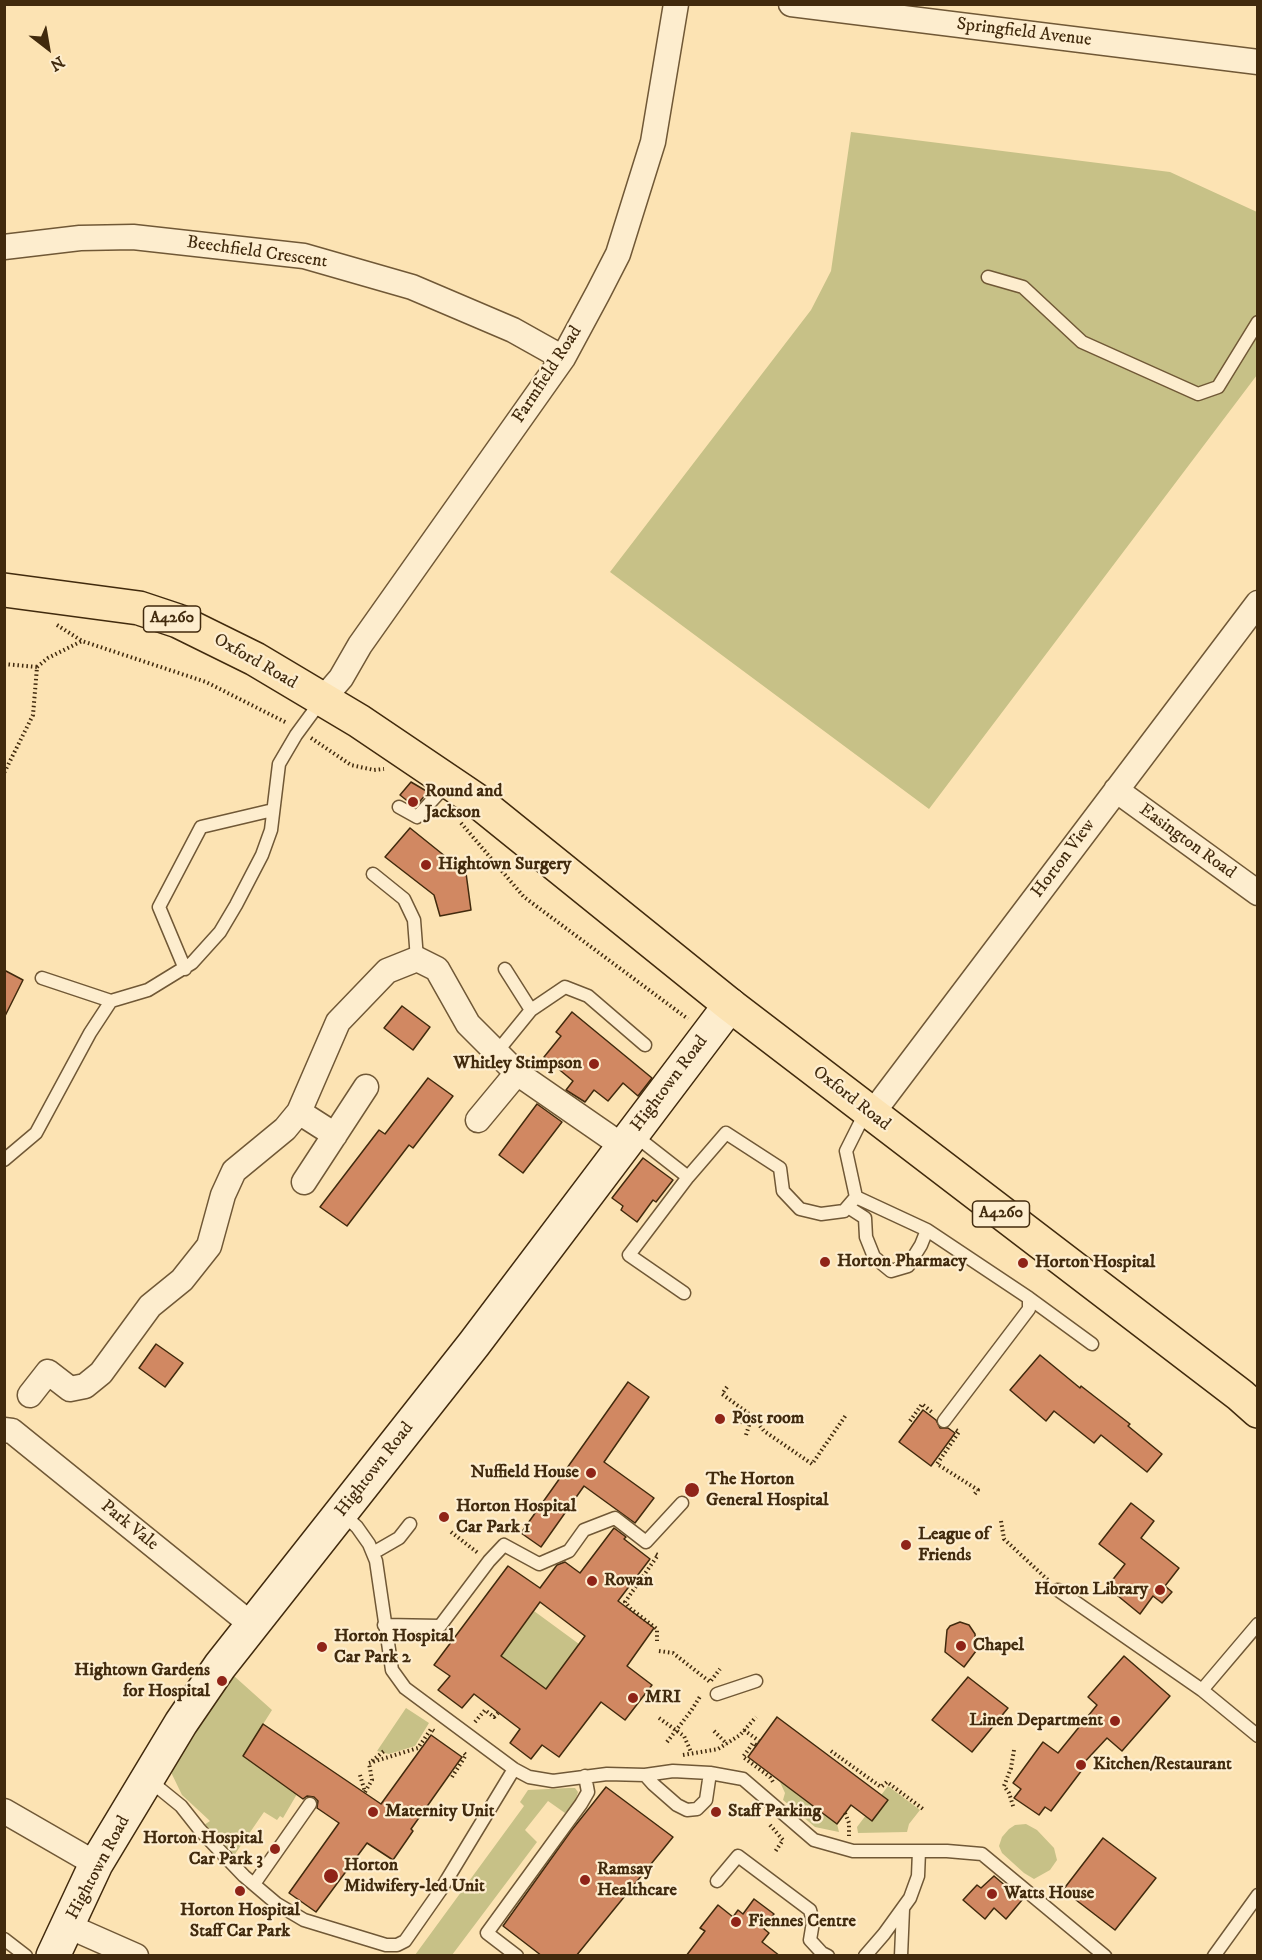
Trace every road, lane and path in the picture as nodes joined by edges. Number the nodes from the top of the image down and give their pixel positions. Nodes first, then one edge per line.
1 (676, 4) edge
2 (791, 4) edge
3 (852, 8) edge
4 (1257, 62) edge
5 (4, 247) edge
6 (988, 277) dead end
7 (1257, 322) edge
8 (563, 358) junction
9 (4, 590) edge
10 (1257, 603) edge
11 (56, 624) dead end
12 (82, 641) junction
13 (4, 664) edge
14 (37, 667) junction
15 (322, 700) junction
16 (300, 730) junction
17 (394, 768) dead end
18 (4, 773) edge
19 (443, 789) junction
20 (1116, 790) junction
21 (399, 807) dead end
22 (273, 810) junction
23 (373, 874) dead end
24 (1257, 893) edge
25 (417, 959) junction
26 (185, 969) junction
27 (506, 969) dead end
28 (42, 978) dead end
29 (111, 1001) junction
30 (730, 1005) junction
31 (531, 1010) junction
32 (708, 1034) junction
33 (645, 1045) dead end
34 (496, 1053) junction
35 (517, 1073) junction
36 (366, 1087) dead end
37 (299, 1112) junction
38 (868, 1113) junction
39 (478, 1120) dead end
40 (335, 1135) junction
41 (628, 1141) junction
42 (4, 1160) edge
43 (688, 1177) junction
44 (304, 1182) dead end
45 (852, 1202) junction
46 (927, 1230) junction
47 (684, 1293) dead end
48 (1029, 1298) junction
49 (1092, 1344) dead end
50 (727, 1387) dead end
51 (30, 1395) dead end
52 (1257, 1411) edge
53 (747, 1412) junction
54 (846, 1415) dead end
55 (752, 1416) junction
56 (910, 1420) dead end
57 (944, 1421) junction
58 (736, 1422) dead end
59 (4, 1430) edge
60 (746, 1435) dead end
61 (973, 1496) dead end
62 (681, 1503) dead end
63 (341, 1512) junction
64 (1001, 1521) dead end
65 (410, 1524) dead end
66 (451, 1532) dead end
67 (646, 1542) junction
68 (373, 1553) junction
69 (489, 1561) junction
70 (1058, 1590) joint
71 (384, 1624) junction
72 (1257, 1624) edge
73 (252, 1625) junction
74 (657, 1641) dead end
75 (658, 1651) dead end
76 (720, 1669) dead end
77 (756, 1680) dead end
78 (710, 1682) junction
79 (1202, 1690) junction
80 (717, 1694) dead end
81 (498, 1713) dead end
82 (756, 1717) dead end
83 (659, 1718) dead end
84 (473, 1725) dead end
85 (744, 1730) junction
86 (676, 1731) junction
87 (714, 1731) dead end
88 (440, 1736) dead end
89 (1257, 1736) edge
90 (667, 1742) dead end
91 (727, 1744) junction
92 (458, 1748) dead end
93 (1014, 1750) dead end
94 (384, 1751) dead end
95 (831, 1751) dead end
96 (691, 1752) junction
97 (683, 1755) dead end
98 (369, 1763) junction
99 (514, 1769) junction
100 (710, 1773) junction
101 (645, 1774) junction
102 (360, 1775) dead end
103 (585, 1776) junction
104 (452, 1777) dead end
105 (148, 1780) junction
106 (775, 1785) dead end
107 (310, 1804) dead end
108 (923, 1809) dead end
109 (1014, 1809) dead end
110 (4, 1811) edge
111 (845, 1813) dead end
112 (849, 1838) dead end
113 (919, 1851) junction
114 (96, 1864) junction
115 (717, 1881) dead end
116 (254, 1884) junction
117 (1257, 1895) edge
118 (903, 1907) junction
119 (68, 1926) junction
120 (4, 1939) edge
121 (1099, 1954) edge
122 (26, 1956) edge
123 (53, 1956) edge
124 (136, 1956) edge
125 (517, 1956) edge
126 (828, 1956) edge
127 (865, 1956) edge
128 (901, 1956) edge
129 (1214, 1956) edge

1 - 8 street, Farmfield Road
2 - 3 street, Springfield Avenue
3 - 4 street, Springfield Avenue
5 - 8 street, Beechfield Crescent
6 - 7 lane
8 - 15 street, Farmfield Road
9 - 15 main road, Oxford Road / A4260
10 - 20 street, Horton View
11 - 12 path
12 - 14 path
12 - 16 path
13 - 14 path
14 - 18 path
15 - 16 lane
15 - 19 main road, Oxford Road / A4260
16 - 17 path
16 - 22 lane
19 - 21 lane
19 - 30 main road, Oxford Road / A4260
19 - 32 path
20 - 24 street, Easington Road
20 - 38 street, Horton View
22 - 26 lane
22 - 26 lane
23 - 25 lane
25 - 34 street
25 - 37 street
26 - 29 lane
27 - 31 lane
28 - 29 lane
29 - 42 lane
30 - 32 street, Hightown Road
30 - 38 main road, Oxford Road / A4260
31 - 33 lane
31 - 34 lane
32 - 41 street, Hightown Road
34 - 35 street
35 - 39 street
35 - 41 street
36 - 40 street
37 - 40 street
37 - 51 street
38 - 45 lane
38 - 52 main road, Oxford Road / A4260
40 - 44 street
41 - 43 lane
41 - 63 street, Hightown Road
43 - 45 lane
43 - 47 lane
45 - 46 lane
45 - 46 lane
46 - 48 lane
48 - 49 lane
48 - 57 lane
50 - 53 path
53 - 55 path
53 - 58 path
54 - 55 path
55 - 60 path
56 - 57 path
57 - 61 path
59 - 73 street, Park Vale
62 - 67 lane
63 - 68 lane
63 - 73 street, Hightown Road
64 - 70 path
65 - 68 lane
66 - 69 path
67 - 69 lane
67 - 74 path
68 - 71 lane
69 - 71 lane
70 - 79 lane
71 - 99 lane
72 - 79 lane
73 - 105 street, Hightown Road
75 - 78 path
76 - 78 path
77 - 80 lane
78 - 86 path
79 - 89 lane
81 - 84 path
82 - 85 path
83 - 86 path
85 - 91 path
85 - 106 path
86 - 90 path
86 - 96 path
87 - 91 path
88 - 98 path
91 - 96 path
92 - 104 path
93 - 109 path
94 - 98 path
95 - 108 path
96 - 97 path
98 - 102 path
99 - 103 lane
99 - 116 lane
100 - 101 lane
100 - 101 lane
100 - 113 lane
101 - 103 lane
103 - 125 lane
105 - 114 street, Hightown Road
105 - 116 lane
107 - 116 lane
110 - 114 street
111 - 112 path
113 - 118 lane
113 - 121 lane
114 - 119 street, Hightown Road
115 - 126 lane
117 - 129 lane
118 - 127 lane
118 - 128 lane
119 - 123 street, Hightown Road
119 - 124 street
120 - 122 lane

